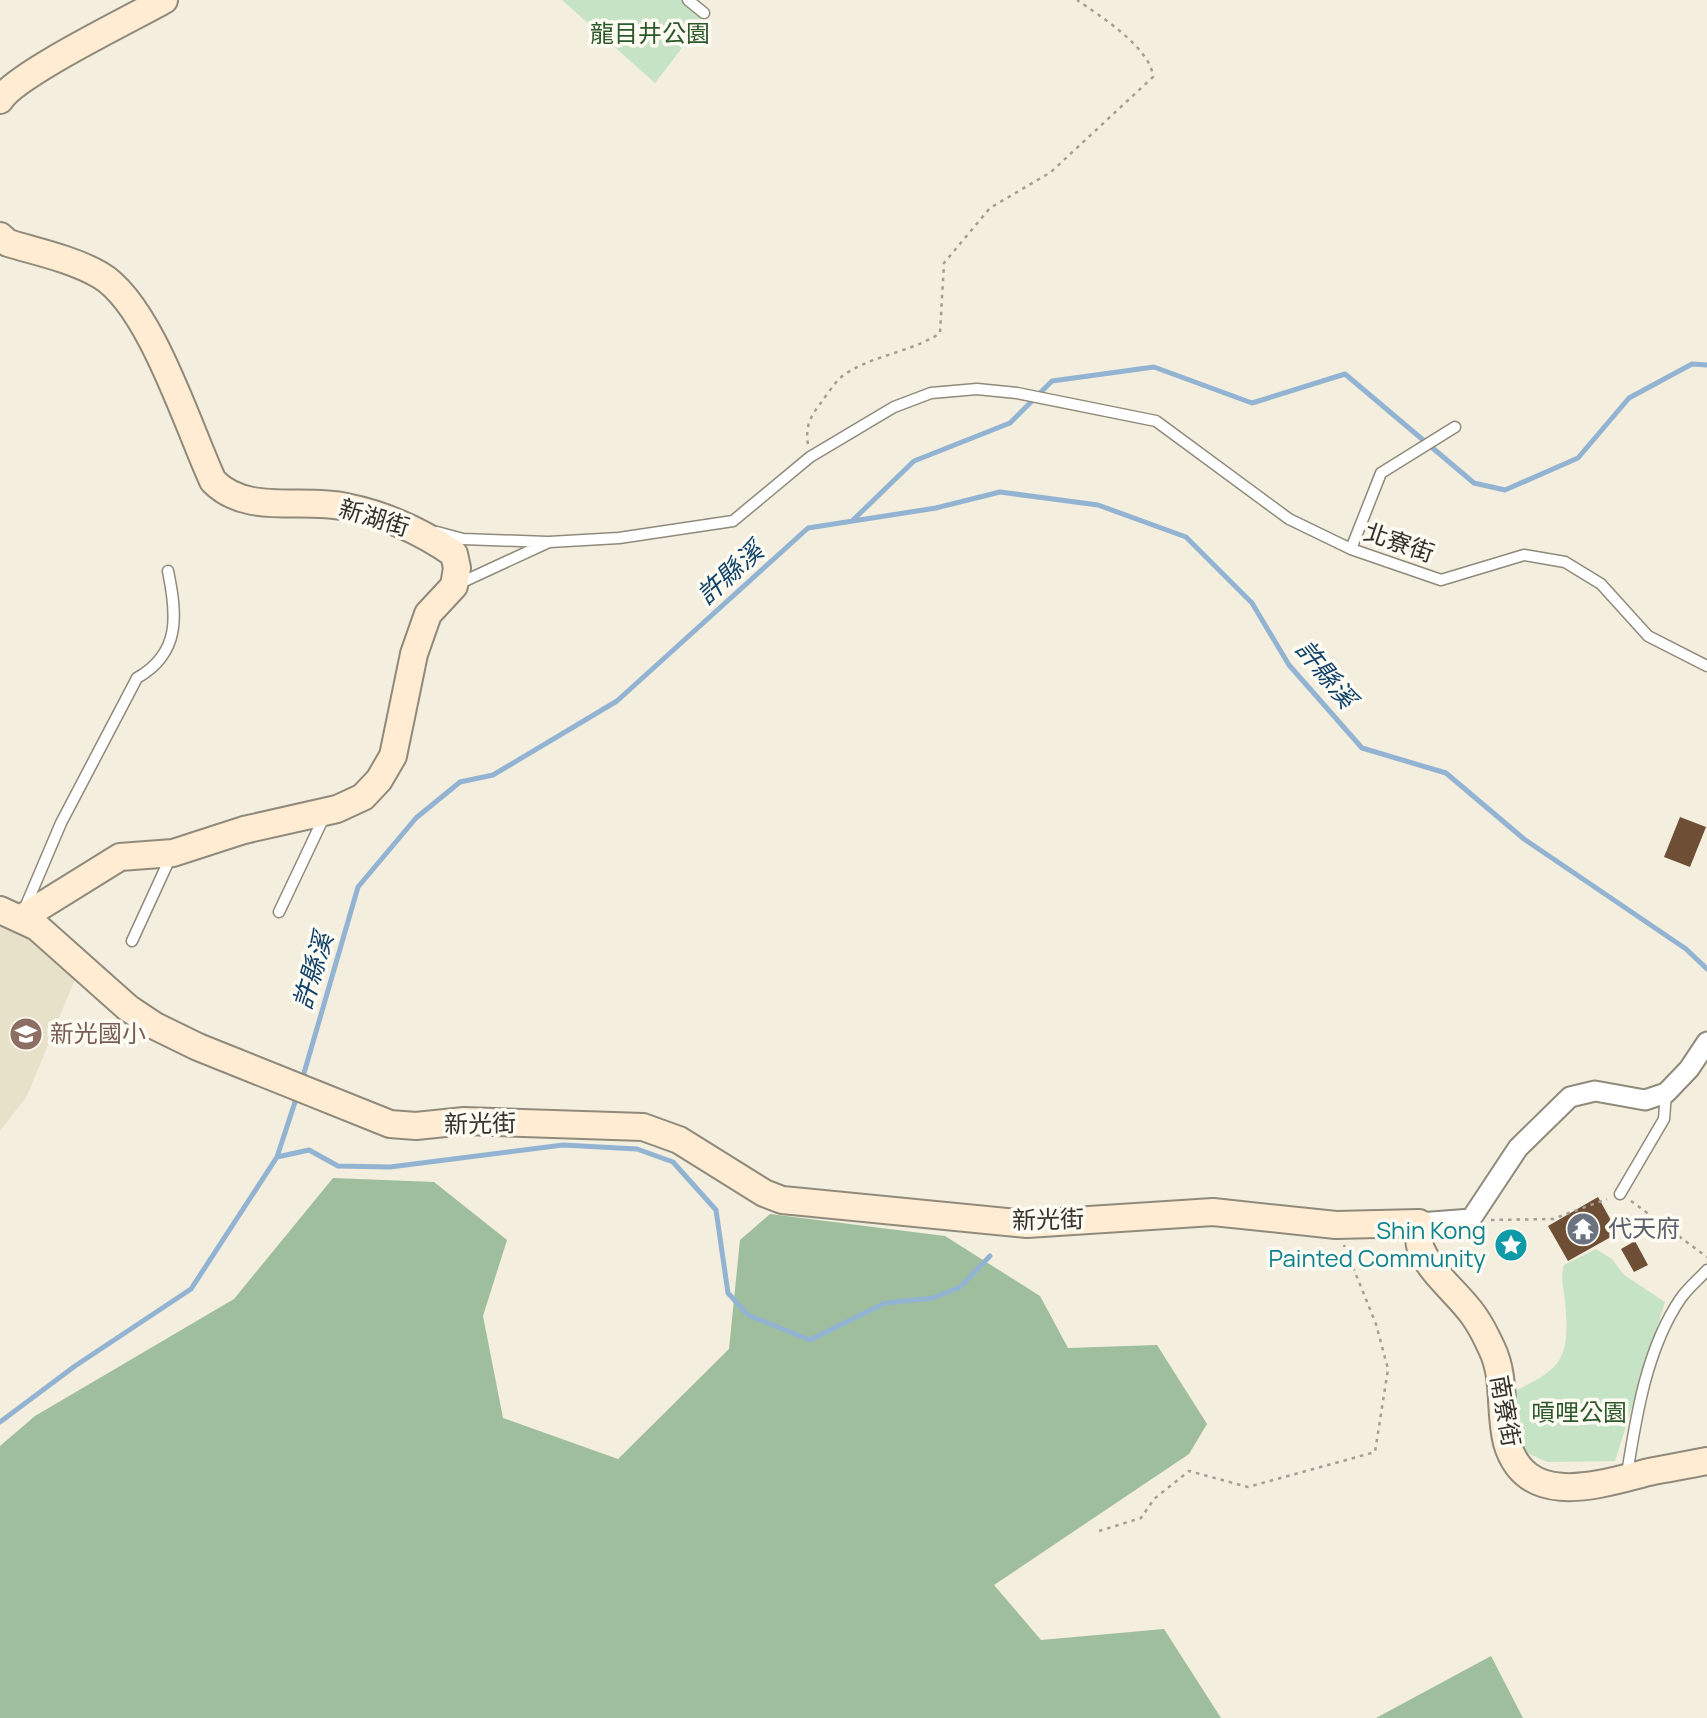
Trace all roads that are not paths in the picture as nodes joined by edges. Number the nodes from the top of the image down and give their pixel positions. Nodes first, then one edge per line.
1 (164, 0) edge
2 (688, 0) edge
3 (704, 13) dead end
4 (0, 100) edge
5 (0, 236) edge
6 (1455, 427) dead end
7 (409, 526) junction
8 (549, 542) junction
9 (1351, 549) junction
10 (168, 572) dead end
11 (454, 586) junction
12 (1707, 666) edge
13 (326, 811) junction
14 (173, 853) junction
15 (279, 912) dead end
16 (10, 914) edge
17 (132, 942) dead end
18 (1707, 1042) edge
19 (1666, 1093) junction
20 (1620, 1194) road end
21 (1419, 1223) junction
22 (1707, 1270) edge
23 (1707, 1461) edge
24 (1626, 1478) junction

1 - 4 street
2 - 3 lane
5 - 7 street, 新湖街
6 - 9 lane
7 - 8 lane, 北寮街
7 - 11 street, 新湖街
8 - 9 lane, 北寮街
8 - 11 lane
9 - 12 lane, 北寮街
10 - 16 lane
11 - 13 street
13 - 14 street
13 - 15 lane
14 - 16 street
14 - 17 lane
16 - 21 street, 新光街
18 - 19 street
19 - 20 lane
19 - 21 street, 新光街
21 - 24 street, 南寮街
22 - 24 lane
23 - 24 street, 南寮街

